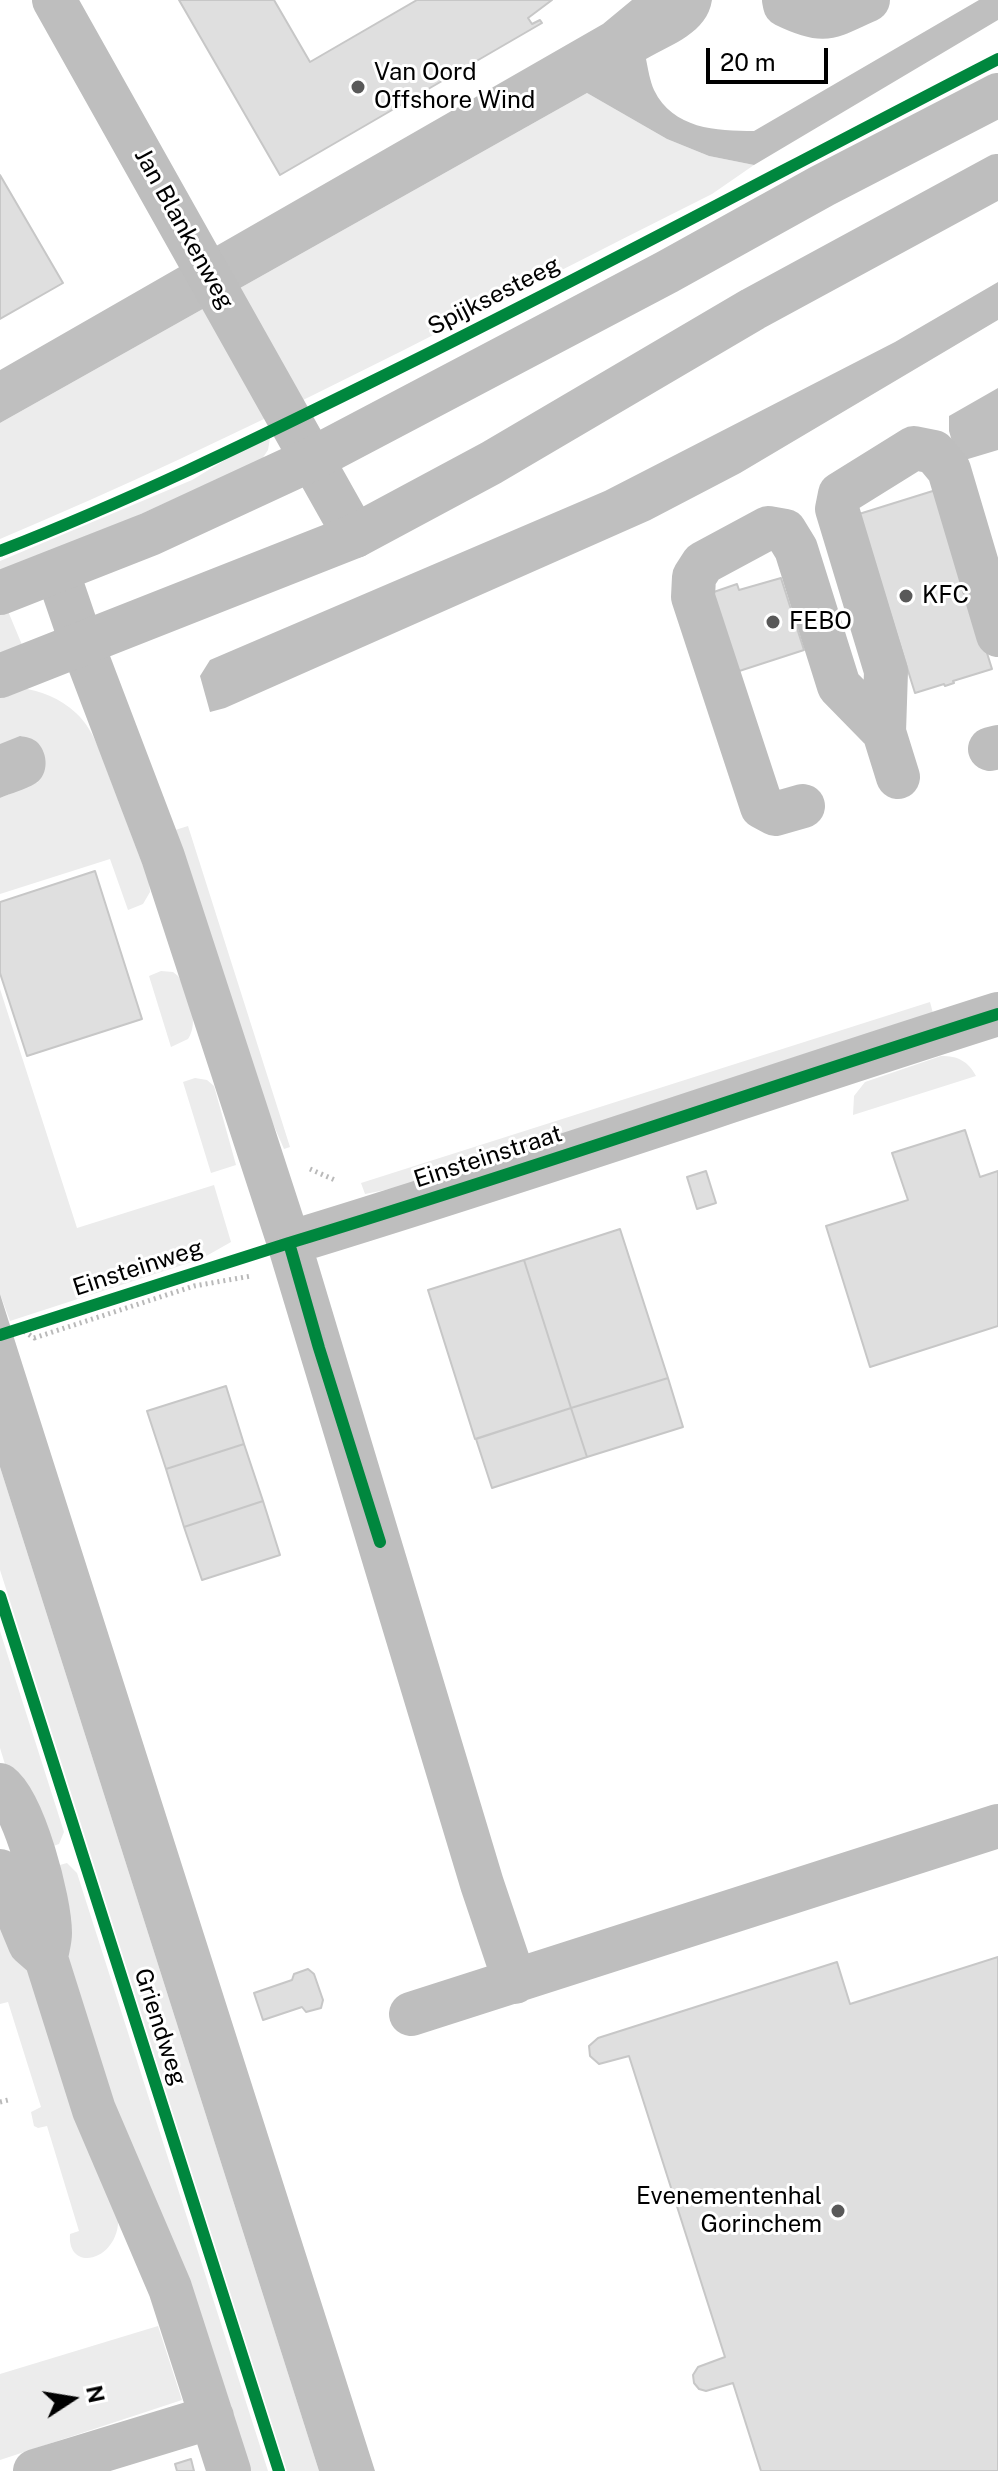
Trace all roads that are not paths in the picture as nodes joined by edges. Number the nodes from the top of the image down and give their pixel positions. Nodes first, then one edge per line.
1 (54, 0) edge
2 (784, 0) edge
3 (868, 0) edge
4 (998, 95) edge
5 (998, 176) edge
6 (312, 459) junction
7 (355, 536) junction
8 (57, 571) junction
9 (0, 593) edge
10 (998, 635) edge
11 (82, 644) junction
12 (0, 676) edge
13 (884, 732) junction
14 (898, 777) dead end
15 (803, 806) dead end
16 (998, 1014) edge
17 (289, 1243) junction
18 (0, 1785) edge
19 (998, 1826) edge
20 (0, 1871) edge
21 (46, 1958) junction
22 (515, 1982) junction
23 (411, 2014) dead end
24 (212, 2417) junction
25 (35, 2471) edge
26 (229, 2471) edge

1 - 6 street, Jan Blankenweg
2 - 3 street
4 - 6 street
5 - 7 street
6 - 7 street
6 - 8 street
7 - 11 street
8 - 9 street
8 - 11 street
10 - 13 street
11 - 12 street
11 - 17 street
13 - 14 street
13 - 15 street
16 - 17 street, Einsteinstraat
17 - 22 street
18 - 21 street
19 - 22 street
20 - 21 street
21 - 24 street
22 - 23 street
24 - 25 street
24 - 26 street

